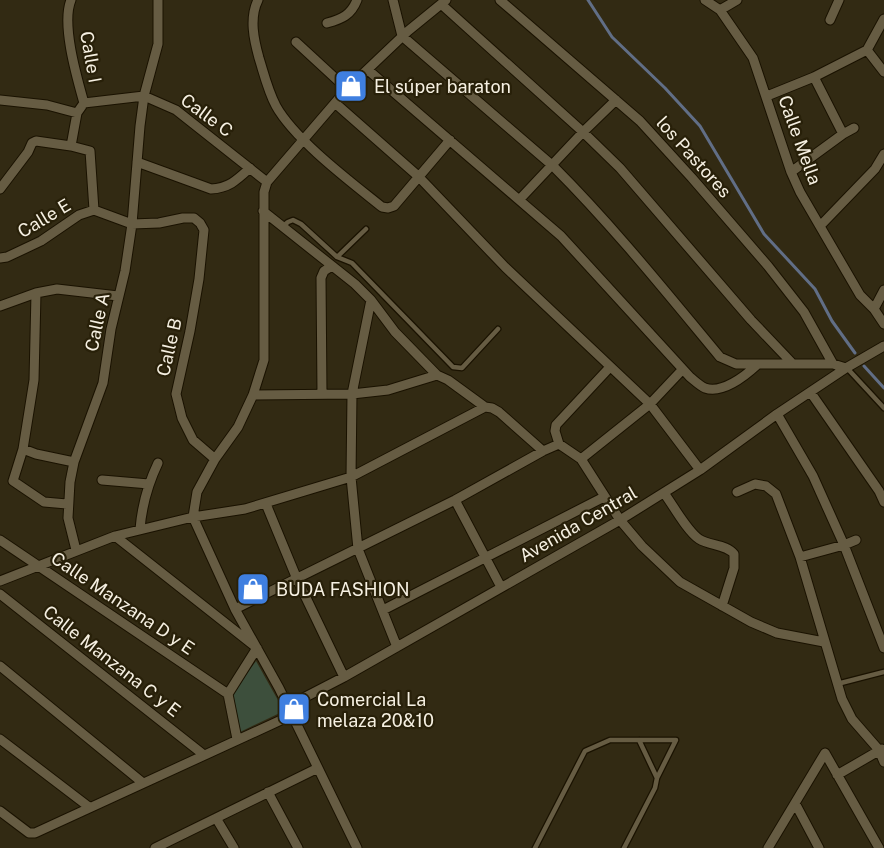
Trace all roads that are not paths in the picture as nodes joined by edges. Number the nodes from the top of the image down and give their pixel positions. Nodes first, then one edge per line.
1 (71, 0) edge
2 (158, 0) edge
3 (258, 0) edge
4 (357, 0) edge
5 (393, 0) edge
6 (500, 0) edge
7 (705, 0) edge
8 (737, 0) edge
9 (839, 0) edge
10 (443, 2) edge
11 (720, 10) junction
12 (884, 19) edge
13 (830, 20) dead end
14 (327, 23) dead end
15 (402, 36) junction
16 (296, 42) dead end
17 (867, 50) junction
18 (368, 70) junction
19 (884, 72) edge
20 (814, 77) junction
21 (347, 89) junction
22 (144, 96) junction
23 (767, 96) junction
24 (0, 100) edge
25 (616, 100) junction
26 (84, 103) junction
27 (335, 103) junction
28 (77, 113) junction
29 (854, 128) dead end
30 (583, 132) junction
31 (843, 134) junction
32 (303, 140) junction
33 (450, 140) junction
34 (71, 146) junction
35 (884, 154) edge
36 (137, 162) junction
37 (553, 166) junction
38 (250, 168) junction
39 (791, 172) junction
40 (418, 177) junction
41 (267, 182) junction
42 (0, 189) edge
43 (520, 199) junction
44 (94, 210) junction
45 (263, 211) junction
46 (132, 224) junction
47 (820, 225) junction
48 (366, 229) dead end
49 (204, 230) joint
50 (0, 258) edge
51 (335, 262) junction
52 (884, 290) edge
53 (36, 293) junction
54 (118, 296) junction
55 (371, 300) junction
56 (0, 306) edge
57 (874, 309) junction
58 (884, 324) edge
59 (498, 329) dead end
60 (884, 337) edge
61 (884, 346) edge
62 (873, 351) junction
63 (792, 363) junction
64 (833, 364) junction
65 (757, 365) junction
66 (610, 367) junction
67 (846, 368) junction
68 (682, 370) junction
69 (437, 375) junction
70 (811, 393) junction
71 (322, 394) junction
72 (351, 394) junction
73 (253, 395) junction
74 (650, 404) junction
75 (485, 407) junction
76 (884, 408) edge
77 (777, 414) junction
78 (559, 444) junction
79 (24, 449) junction
80 (543, 451) junction
81 (215, 459) junction
82 (581, 459) junction
83 (74, 462) junction
84 (158, 463) dead end
85 (700, 470) junction
86 (351, 477) junction
87 (102, 480) dead end
88 (149, 484) junction
89 (737, 492) dead end
90 (664, 493) junction
91 (604, 497) junction
92 (455, 500) junction
93 (884, 502) edge
94 (68, 504) junction
95 (266, 504) junction
96 (193, 517) junction
97 (620, 520) junction
98 (140, 529) junction
99 (115, 536) junction
100 (0, 540) edge
101 (856, 540) dead end
102 (844, 545) junction
103 (358, 549) junction
104 (76, 550) junction
105 (800, 557) junction
106 (484, 558) junction
107 (41, 566) junction
108 (297, 579) junction
109 (0, 581) edge
110 (501, 587) junction
111 (0, 594) edge
112 (722, 606) junction
113 (235, 609) junction
114 (383, 610) junction
115 (824, 642) junction
116 (397, 647) junction
117 (256, 648) junction
118 (884, 648) edge
119 (0, 666) edge
120 (884, 672) edge
121 (344, 677) junction
122 (837, 684) junction
123 (228, 694) junction
124 (290, 710) junction
125 (0, 739) edge
126 (237, 739) junction
127 (639, 740) junction
128 (881, 749) edge
129 (204, 755) junction
130 (884, 762) edge
131 (318, 768) junction
132 (837, 775) junction
133 (657, 778) junction
134 (143, 783) junction
135 (268, 792) junction
136 (795, 803) junction
137 (89, 807) junction
138 (0, 811) edge
139 (216, 818) junction
140 (155, 848) edge
141 (234, 848) edge
142 (298, 848) edge
143 (357, 848) edge
144 (535, 848) edge
145 (624, 848) edge
146 (768, 848) edge
147 (819, 848) edge
148 (879, 848) edge

1 - 26 street, Calle I
2 - 22 street, Calle A
3 - 32 street
4 - 14 street
5 - 15 street
6 - 25 street, los Pastores
7 - 11 street, Calle Mella
8 - 11 street
9 - 13 street
10 - 15 street
10 - 30 street
11 - 23 street, Calle Mella
12 - 17 street
15 - 18 street
15 - 37 street
16 - 21 street
17 - 19 street
17 - 20 street
18 - 21 street
18 - 33 street
20 - 23 street
20 - 31 street
21 - 27 street
22 - 26 street
22 - 36 street, Calle A
22 - 38 street, Calle C
23 - 39 street, Calle Mella
24 - 28 street
25 - 30 street
25 - 64 street, los Pastores
26 - 28 street, Calle I
27 - 32 street
27 - 40 street
28 - 34 street, Calle I
29 - 31 street
30 - 37 street
30 - 63 street
31 - 39 street
32 - 40 street
32 - 41 street
33 - 40 street
33 - 43 street
34 - 42 street
34 - 44 street
35 - 47 street
36 - 38 street
36 - 46 street, Calle A
37 - 43 street
37 - 65 street
38 - 41 street, Calle C
39 - 47 street, Calle Mella
40 - 66 street
41 - 45 street
43 - 68 street
44 - 46 street, Calle E
44 - 50 street, Calle E
45 - 51 street
45 - 73 street
46 - 49 street, Calle E
46 - 54 street, Calle A
47 - 57 street, Calle Mella
48 - 51 lane
49 - 81 street, Calle B
51 - 55 street
51 - 59 lane
51 - 71 street
52 - 57 street
53 - 54 street
53 - 56 street
53 - 79 street
54 - 83 street, Calle A
55 - 69 street
55 - 72 street
57 - 58 street, Calle Mella
60 - 62 street, Avenida Central
61 - 62 street, Avenida Central
62 - 67 street, Avenida Central
63 - 64 street
63 - 65 street
64 - 67 street
65 - 68 street
66 - 74 street
66 - 78 street
67 - 70 street, Avenida Central
67 - 76 lane
68 - 74 street
69 - 72 street
69 - 75 street
70 - 77 street, Avenida Central
70 - 93 street
71 - 72 street
71 - 73 street
72 - 86 street
73 - 81 street
74 - 82 street
74 - 85 street
75 - 80 street
75 - 86 street
77 - 85 street, Avenida Central
77 - 102 street
78 - 80 street
78 - 82 street
79 - 83 street
79 - 94 street
80 - 92 street
81 - 96 street
82 - 91 street
83 - 94 street, Calle A
84 - 88 street
85 - 90 street, Avenida Central
86 - 95 street
86 - 103 street
87 - 88 street
88 - 98 street
89 - 105 street
90 - 97 street, Avenida Central
90 - 112 street
91 - 97 street
91 - 106 street
92 - 103 street
92 - 106 street
94 - 104 street, Calle A
95 - 96 street
95 - 108 street
96 - 98 street
96 - 113 street
97 - 110 street, Avenida Central
97 - 112 street
98 - 99 street
99 - 104 street
99 - 117 street
100 - 107 street, Calle Manzana D y E
101 - 102 street
102 - 105 street
102 - 118 street
103 - 108 street
103 - 114 street
104 - 107 street
105 - 115 street
106 - 110 street
106 - 114 street
107 - 109 street
107 - 123 street, Calle Manzana D y E
108 - 113 street
108 - 121 street
110 - 116 street, Avenida Central
111 - 129 street, Calle Manzana C y E
112 - 115 street
113 - 117 street
114 - 116 street
115 - 122 street
116 - 121 street, Avenida Central
117 - 123 street
117 - 124 street
119 - 134 street
120 - 122 lane
121 - 124 street, Avenida Central
122 - 128 street
123 - 126 street
124 - 126 street, Avenida Central
124 - 131 street
125 - 137 street
126 - 129 street, Avenida Central
127 - 133 lane
127 - 133 lane
127 - 144 lane
128 - 130 street
128 - 132 street
129 - 134 street, Avenida Central
131 - 135 street
131 - 143 street
132 - 136 street
132 - 148 street
133 - 145 lane
134 - 137 street, Avenida Central
135 - 139 street
135 - 142 street
136 - 146 street
136 - 147 street
137 - 138 street, Avenida Central
139 - 140 street
139 - 141 street

